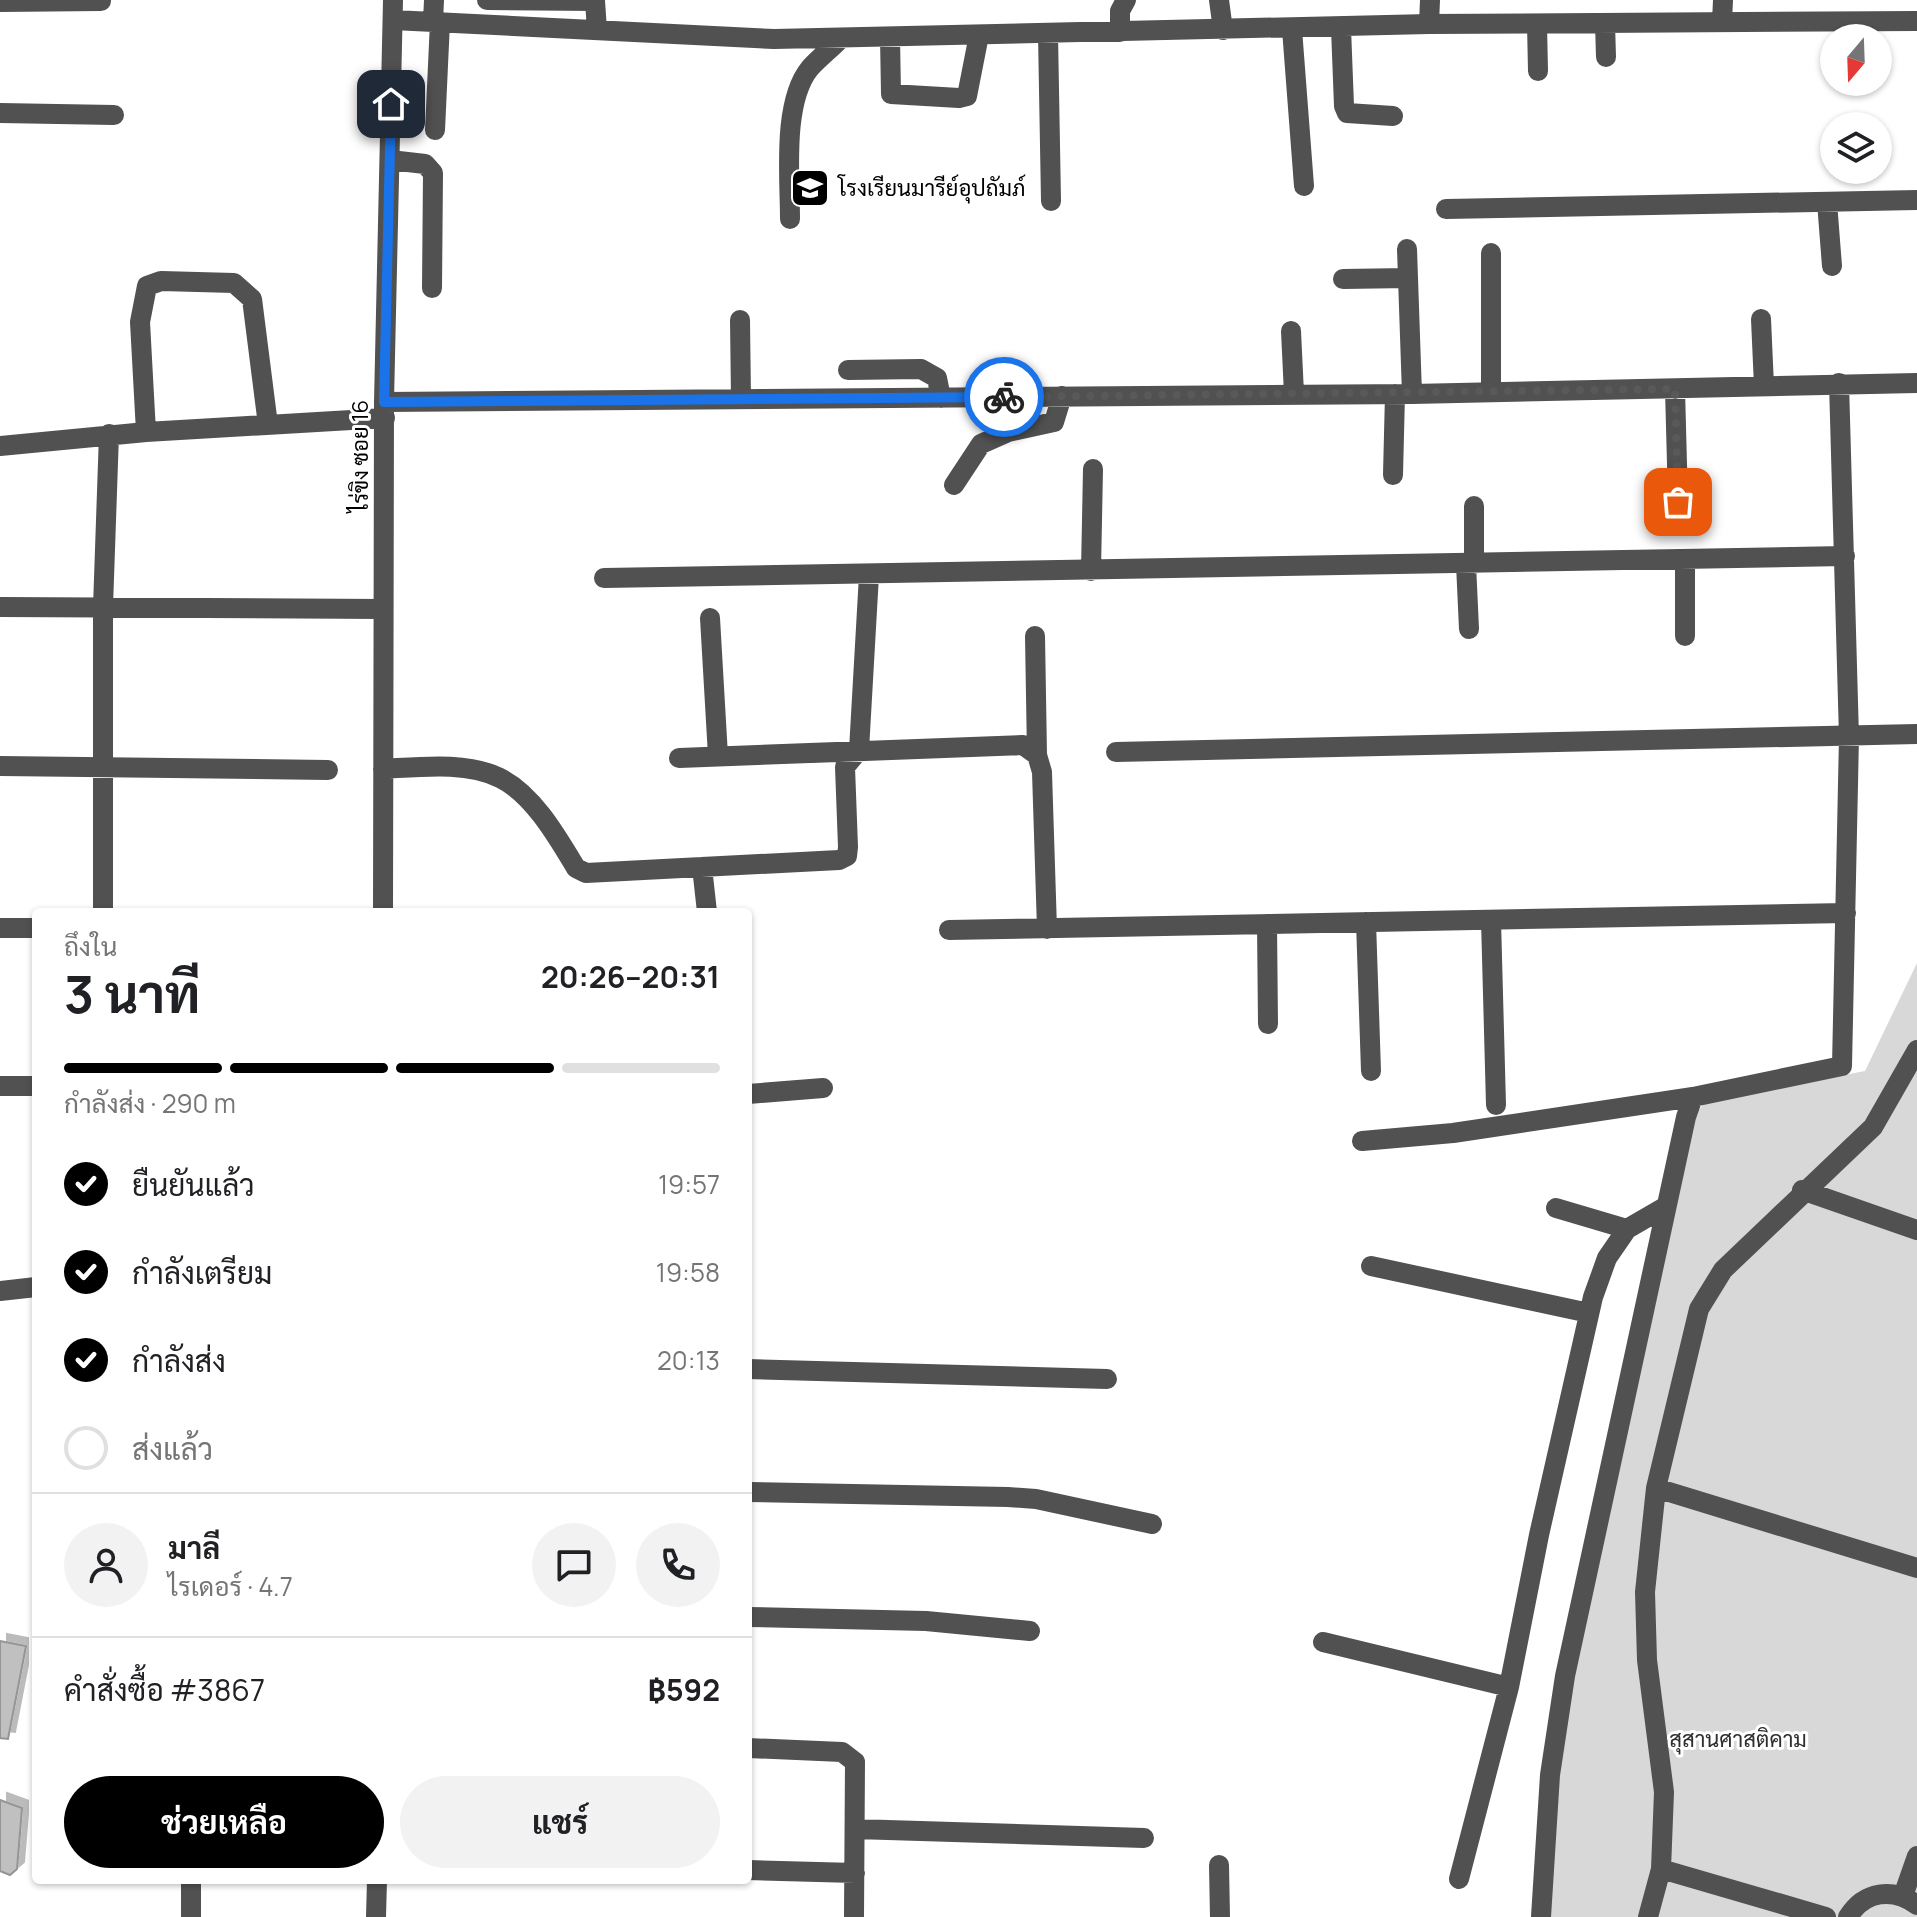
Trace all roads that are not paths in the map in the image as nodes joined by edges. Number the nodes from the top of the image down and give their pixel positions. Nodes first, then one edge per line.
1 (434, 0) edge
2 (487, 0) edge
3 (1126, 0) edge
4 (1219, 0) edge
5 (1430, 0) edge
6 (1723, 0) edge
7 (101, 1) edge
8 (0, 2) edge
9 (393, 10) edge
10 (1917, 21) edge
11 (436, 22) junction
12 (1722, 22) junction
13 (1605, 23) junction
14 (1429, 24) junction
15 (1537, 24) junction
16 (1341, 28) junction
17 (1292, 29) junction
18 (597, 30) junction
19 (1223, 30) junction
20 (1120, 32) junction
21 (1048, 34) junction
22 (979, 35) junction
23 (890, 37) junction
24 (841, 38) junction
25 (1606, 57) dead end
26 (1538, 71) dead end
27 (0, 113) edge
28 (114, 115) dead end
29 (1393, 116) dead end
30 (435, 130) dead end
31 (390, 160) junction
32 (1304, 186) dead end
33 (1917, 200) edge
34 (1051, 201) dead end
35 (1827, 202) junction
36 (1446, 209) dead end
37 (790, 219) dead end
38 (1407, 249) dead end
39 (1491, 253) dead end
40 (1832, 266) dead end
41 (1408, 278) junction
42 (1343, 279) dead end
43 (432, 288) dead end
44 (1761, 319) dead end
45 (740, 320) dead end
46 (1291, 331) dead end
47 (848, 370) dead end
48 (1839, 383) junction
49 (1917, 383) edge
50 (1764, 386) junction
51 (1675, 389) junction
52 (1491, 392) junction
53 (1294, 394) junction
54 (1403, 394) junction
55 (1062, 396) junction
56 (941, 398) junction
57 (741, 399) junction
58 (384, 410) junction
59 (268, 425) junction
60 (146, 432) junction
61 (109, 434) junction
62 (0, 446) edge
63 (1093, 469) dead end
64 (1393, 475) dead end
65 (954, 485) dead end
66 (1678, 502) dead end
67 (1474, 506) dead end
68 (1845, 556) junction
69 (1685, 559) junction
70 (1470, 564) junction
71 (1091, 571) junction
72 (869, 575) junction
73 (604, 578) dead end
74 (0, 607) edge
75 (103, 607) junction
76 (383, 609) junction
77 (710, 618) dead end
78 (1469, 629) dead end
79 (1035, 636) dead end
80 (1685, 636) dead end
81 (1917, 734) edge
82 (1849, 737) junction
83 (859, 750) junction
84 (1116, 752) dead end
85 (1037, 755) junction
86 (718, 756) junction
87 (679, 758) dead end
88 (0, 766) edge
89 (103, 767) junction
90 (383, 769) junction
91 (328, 770) dead end
92 (702, 867) junction
93 (103, 908) edge
94 (383, 908) edge
95 (707, 908) edge
96 (1846, 913) junction
97 (1491, 920) junction
98 (1366, 922) junction
99 (1267, 924) junction
100 (0, 928) edge
101 (32, 928) edge
102 (1047, 929) junction
103 (949, 930) dead end
104 (1268, 1024) dead end
105 (1917, 1050) edge
106 (1371, 1071) dead end
107 (0, 1086) edge
108 (32, 1086) edge
109 (823, 1088) dead end
110 (752, 1094) edge
111 (1693, 1097) junction
112 (1496, 1105) dead end
113 (1362, 1141) dead end
114 (1802, 1190) junction
115 (1665, 1207) junction
116 (1556, 1208) dead end
117 (1627, 1229) junction
118 (1917, 1230) edge
119 (1371, 1266) dead end
120 (32, 1287) edge
121 (0, 1291) edge
122 (1589, 1313) junction
123 (752, 1369) edge
124 (1107, 1379) dead end
125 (1656, 1488) junction
126 (752, 1492) edge
127 (1152, 1524) dead end
128 (1917, 1568) edge
129 (752, 1617) edge
130 (1030, 1631) dead end
131 (1323, 1642) dead end
132 (1509, 1687) junction
133 (752, 1748) edge
134 (855, 1829) junction
135 (1144, 1838) dead end
136 (1917, 1856) edge
137 (1219, 1865) dead end
138 (1661, 1869) junction
139 (752, 1870) edge
140 (855, 1873) junction
141 (1459, 1879) dead end
142 (191, 1884) edge
143 (377, 1884) edge
144 (1910, 1900) edge
145 (191, 1917) edge
146 (376, 1917) edge
147 (854, 1917) edge
148 (1220, 1917) edge
149 (1541, 1917) edge
150 (1648, 1917) edge
151 (1826, 1917) edge
152 (1848, 1917) edge

1 - 11 street
2 - 18 street
3 - 20 street
4 - 19 street
5 - 14 street
6 - 12 street
7 - 8 street
9 - 11 street
9 - 31 street, ไร่ขิง ซอย 16
10 - 12 street
11 - 18 street
11 - 30 street
12 - 13 street
13 - 15 street
13 - 25 street
14 - 15 street
14 - 16 street
15 - 26 street
16 - 17 street
16 - 29 street
17 - 19 street
17 - 32 street
18 - 24 street
19 - 20 street
20 - 21 street
21 - 22 street
21 - 34 street
22 - 23 street
22 - 23 street
23 - 24 street
24 - 37 street
27 - 28 street
31 - 43 street
31 - 58 street, ไร่ขิง ซอย 16
33 - 35 street
35 - 36 street
35 - 40 street
38 - 41 street
39 - 52 street
41 - 42 street
41 - 54 street
44 - 50 street
45 - 57 street
46 - 53 street
47 - 56 street
48 - 49 street
48 - 50 street
48 - 68 street
50 - 51 street
51 - 52 street
51 - 66 street
52 - 54 street
53 - 54 street
53 - 55 street
54 - 64 street
55 - 56 street
55 - 65 street
56 - 57 street
57 - 58 street
58 - 59 street
58 - 76 street, ไร่ขิง ซอย 16
59 - 60 street
59 - 60 street
60 - 61 street
61 - 62 street
61 - 75 street
63 - 71 street
67 - 70 street
68 - 69 street
68 - 82 street
69 - 70 street
69 - 80 street
70 - 71 street
70 - 78 street
71 - 72 street
72 - 73 street
72 - 83 street
74 - 75 street
75 - 76 street
75 - 89 street
76 - 90 street, ไร่ขิง ซอย 16
77 - 86 street
79 - 85 street
81 - 82 street
82 - 84 street
82 - 96 street
83 - 85 street
83 - 86 street
83 - 92 street
85 - 102 street
86 - 87 street
88 - 89 street
89 - 91 street
89 - 93 street
90 - 92 street
90 - 94 street, ไร่ขิง ซอย 16
92 - 95 street
96 - 97 street
96 - 111 street
97 - 98 street
97 - 112 street
98 - 99 street
98 - 106 street
99 - 102 street
99 - 104 street
100 - 101 street
102 - 103 street
105 - 114 street
107 - 108 street
109 - 110 street
111 - 113 street
111 - 115 street
114 - 118 street
114 - 125 street
115 - 117 street
115 - 149 street
116 - 117 street
117 - 122 street
119 - 122 street
120 - 121 street
122 - 132 street
123 - 124 street
125 - 128 street
125 - 138 street
126 - 127 street
129 - 130 street
131 - 132 street
132 - 141 street
133 - 134 street
134 - 135 street
134 - 140 street
136 - 144 street
137 - 148 street
138 - 150 street
138 - 151 street
139 - 140 street
140 - 147 street
142 - 145 street
143 - 146 street
144 - 152 street

